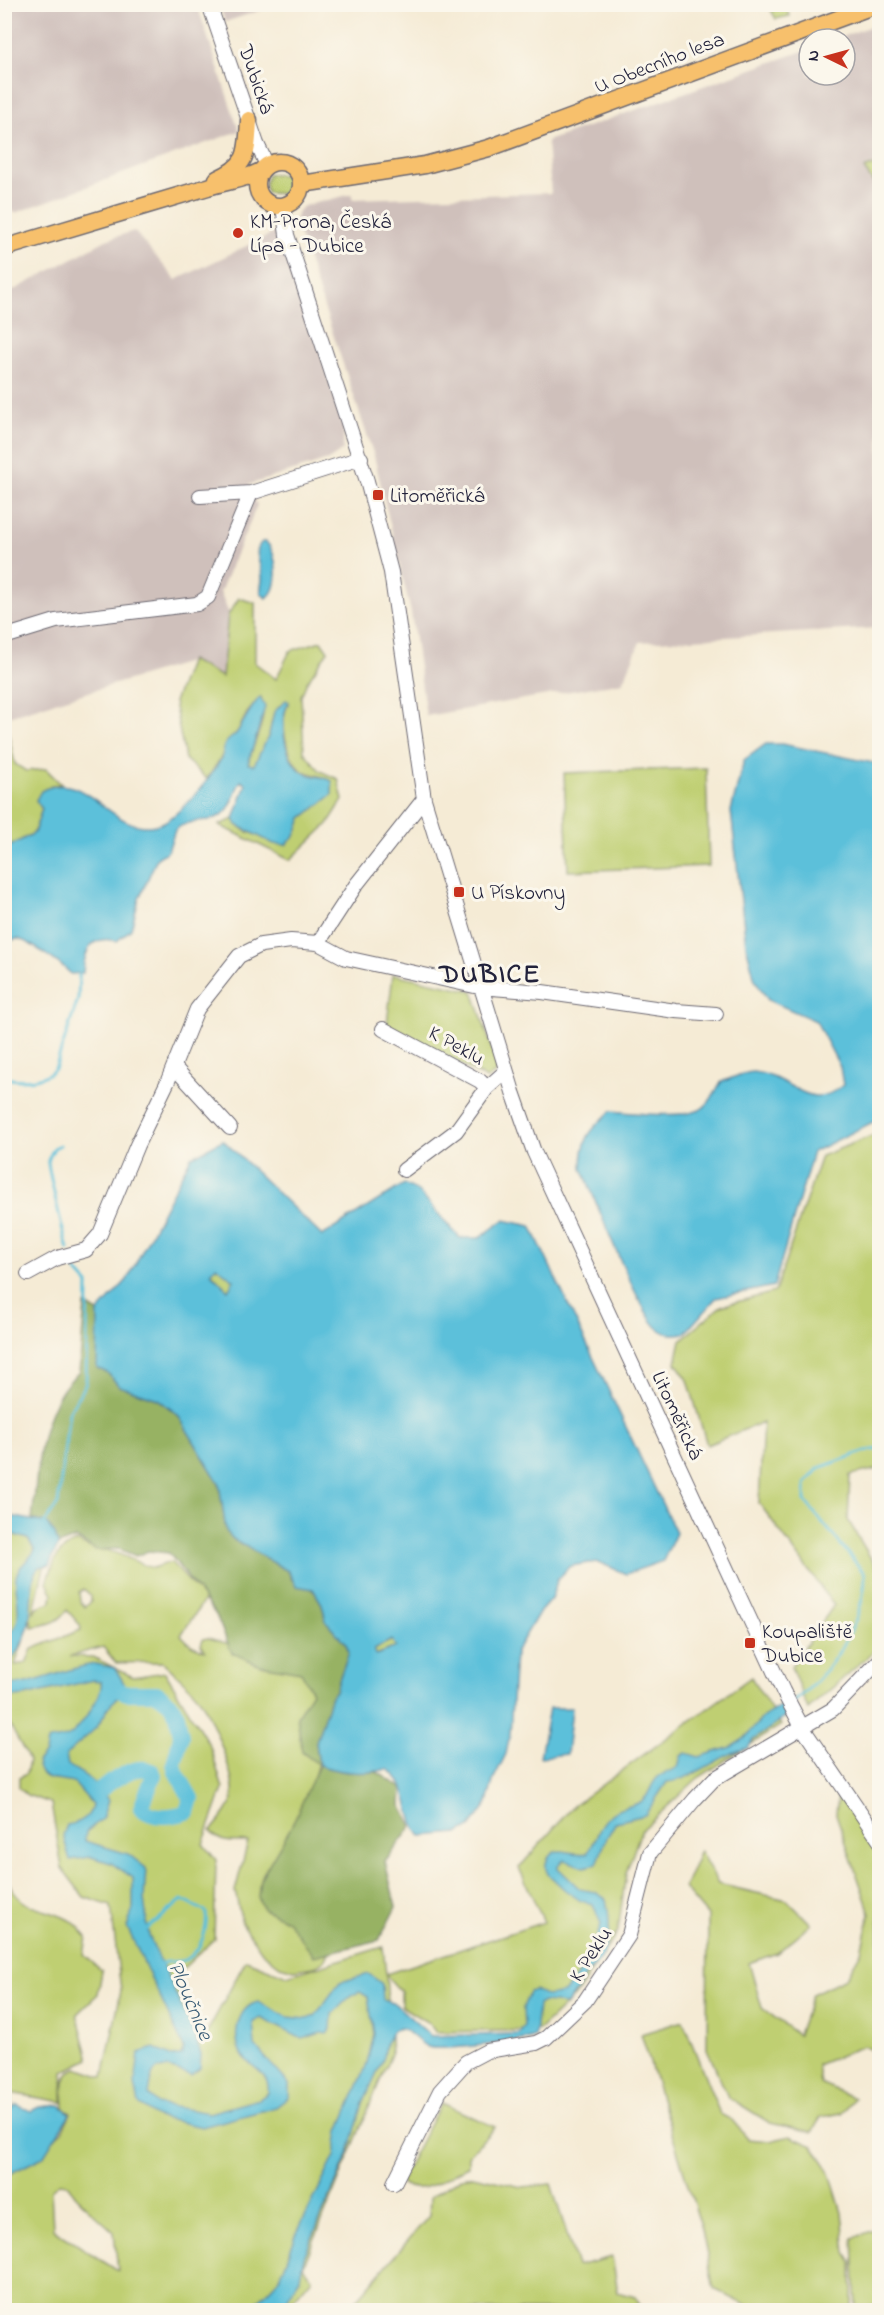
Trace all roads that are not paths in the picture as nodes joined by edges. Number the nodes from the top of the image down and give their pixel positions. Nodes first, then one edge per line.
1 (209, 4) edge
2 (878, 4) edge
3 (249, 120) junction
4 (264, 168) junction
5 (302, 184) junction
6 (259, 194) junction
7 (164, 202) junction
8 (283, 206) junction
9 (4, 248) edge
10 (361, 458) junction
11 (251, 493) junction
12 (200, 496) dead end
13 (4, 637) edge
14 (424, 799) junction
15 (318, 943) junction
16 (479, 987) junction
17 (716, 1014) dead end
18 (383, 1029) dead end
19 (174, 1066) junction
20 (506, 1071) junction
21 (487, 1088) junction
22 (230, 1128) dead end
23 (404, 1170) dead end
24 (28, 1274) dead end
25 (879, 1660) edge
26 (799, 1722) junction
27 (879, 1841) edge
28 (394, 2183) dead end

1 - 3 street, Dubická
2 - 5 main road, U Obecního lesa
3 - 4 street, Dubická
3 - 7 main road
4 - 5 main road
4 - 6 main road
4 - 7 main road
5 - 8 main road
6 - 7 main road
6 - 8 main road
7 - 9 main road
8 - 10 street, Litoměřická
10 - 11 street
10 - 14 street, Litoměřická
11 - 12 street
11 - 13 street
14 - 15 street
14 - 16 street, Litoměřická
15 - 16 street
15 - 19 street
16 - 17 street
16 - 20 street, Litoměřická
18 - 21 street, K Peklu
19 - 22 street
19 - 24 street
20 - 21 street, K Peklu
20 - 26 street, Litoměřická
21 - 23 street
25 - 26 street, K Peklu
26 - 27 street, Litoměřická
26 - 28 street, K Peklu

